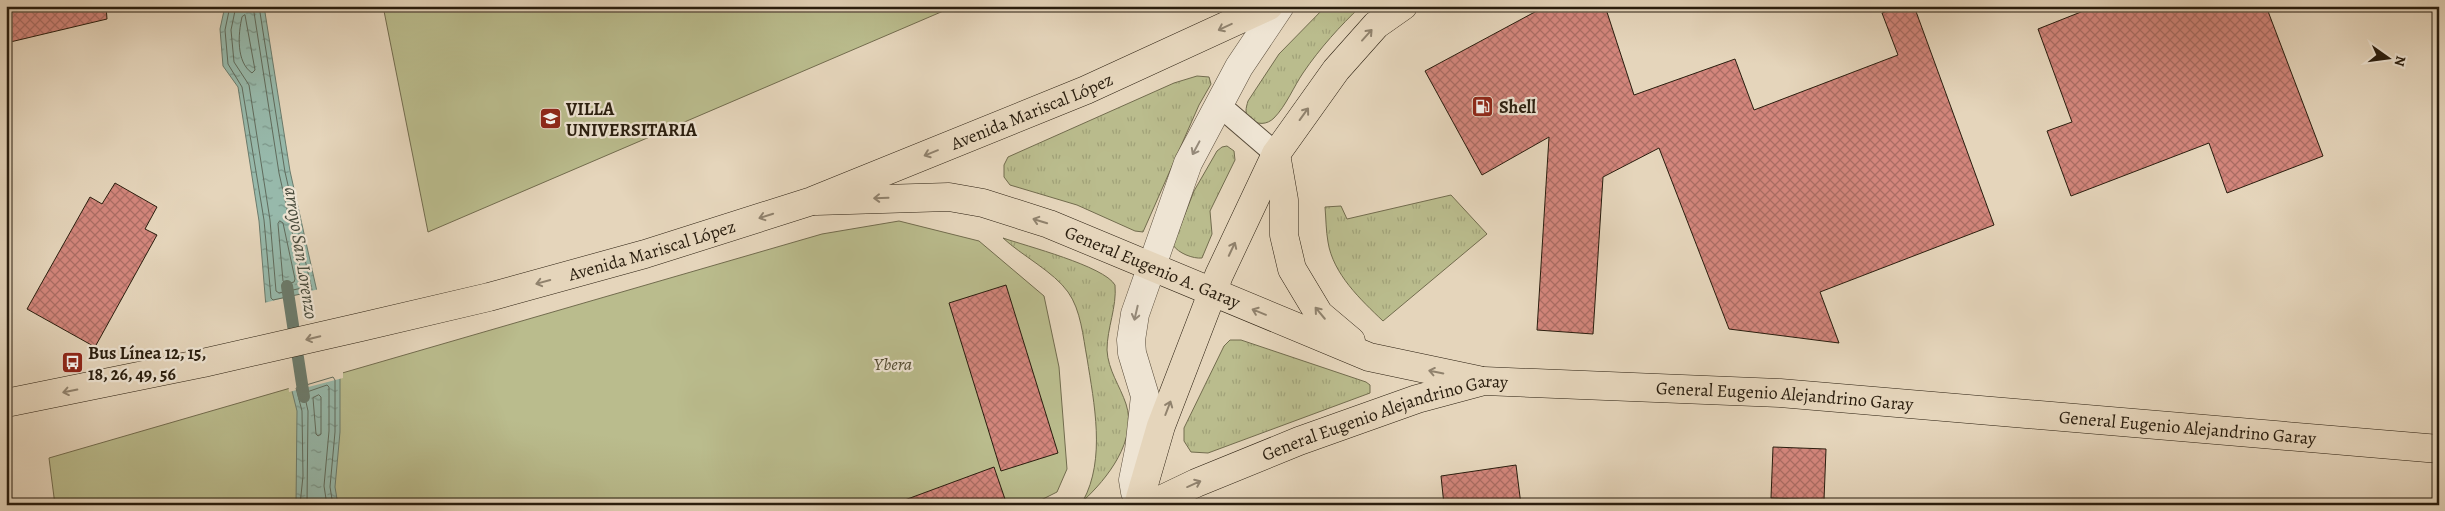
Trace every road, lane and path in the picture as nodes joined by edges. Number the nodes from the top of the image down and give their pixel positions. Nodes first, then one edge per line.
1 (658, 6) edge
2 (671, 6) edge
3 (1269, 6) edge
4 (1280, 6) edge
5 (1403, 6) edge
6 (1219, 105) junction
7 (1276, 154) junction
8 (812, 201) junction
9 (1150, 267) junction
10 (1213, 293) junction
11 (1369, 357) junction
12 (1484, 381) junction
13 (6, 404) edge
14 (2439, 449) edge
15 (1137, 505) edge
16 (1150, 505) edge

1 - 2 path
3 -> 8 main road, Avenida Mariscal López
4 - 6 street
7 -> 5 main road
6 - 7 lane
6 -> 9 street
10 -> 7 main road
11 -> 7 main road
9 -> 8 main road, General Eugenio A. Garay
8 -> 13 main road, Avenida Mariscal López
9 - 10 main road, General Eugenio A. Garay
9 -> 15 street
11 -> 10 main road, General Eugenio A. Garay
15 -> 10 main road
12 -> 11 main road, General Eugenio A. Garay
12 - 14 main road, General Eugenio Alejandrino Garay
16 -> 12 main road, General Eugenio Alejandrino Garay

